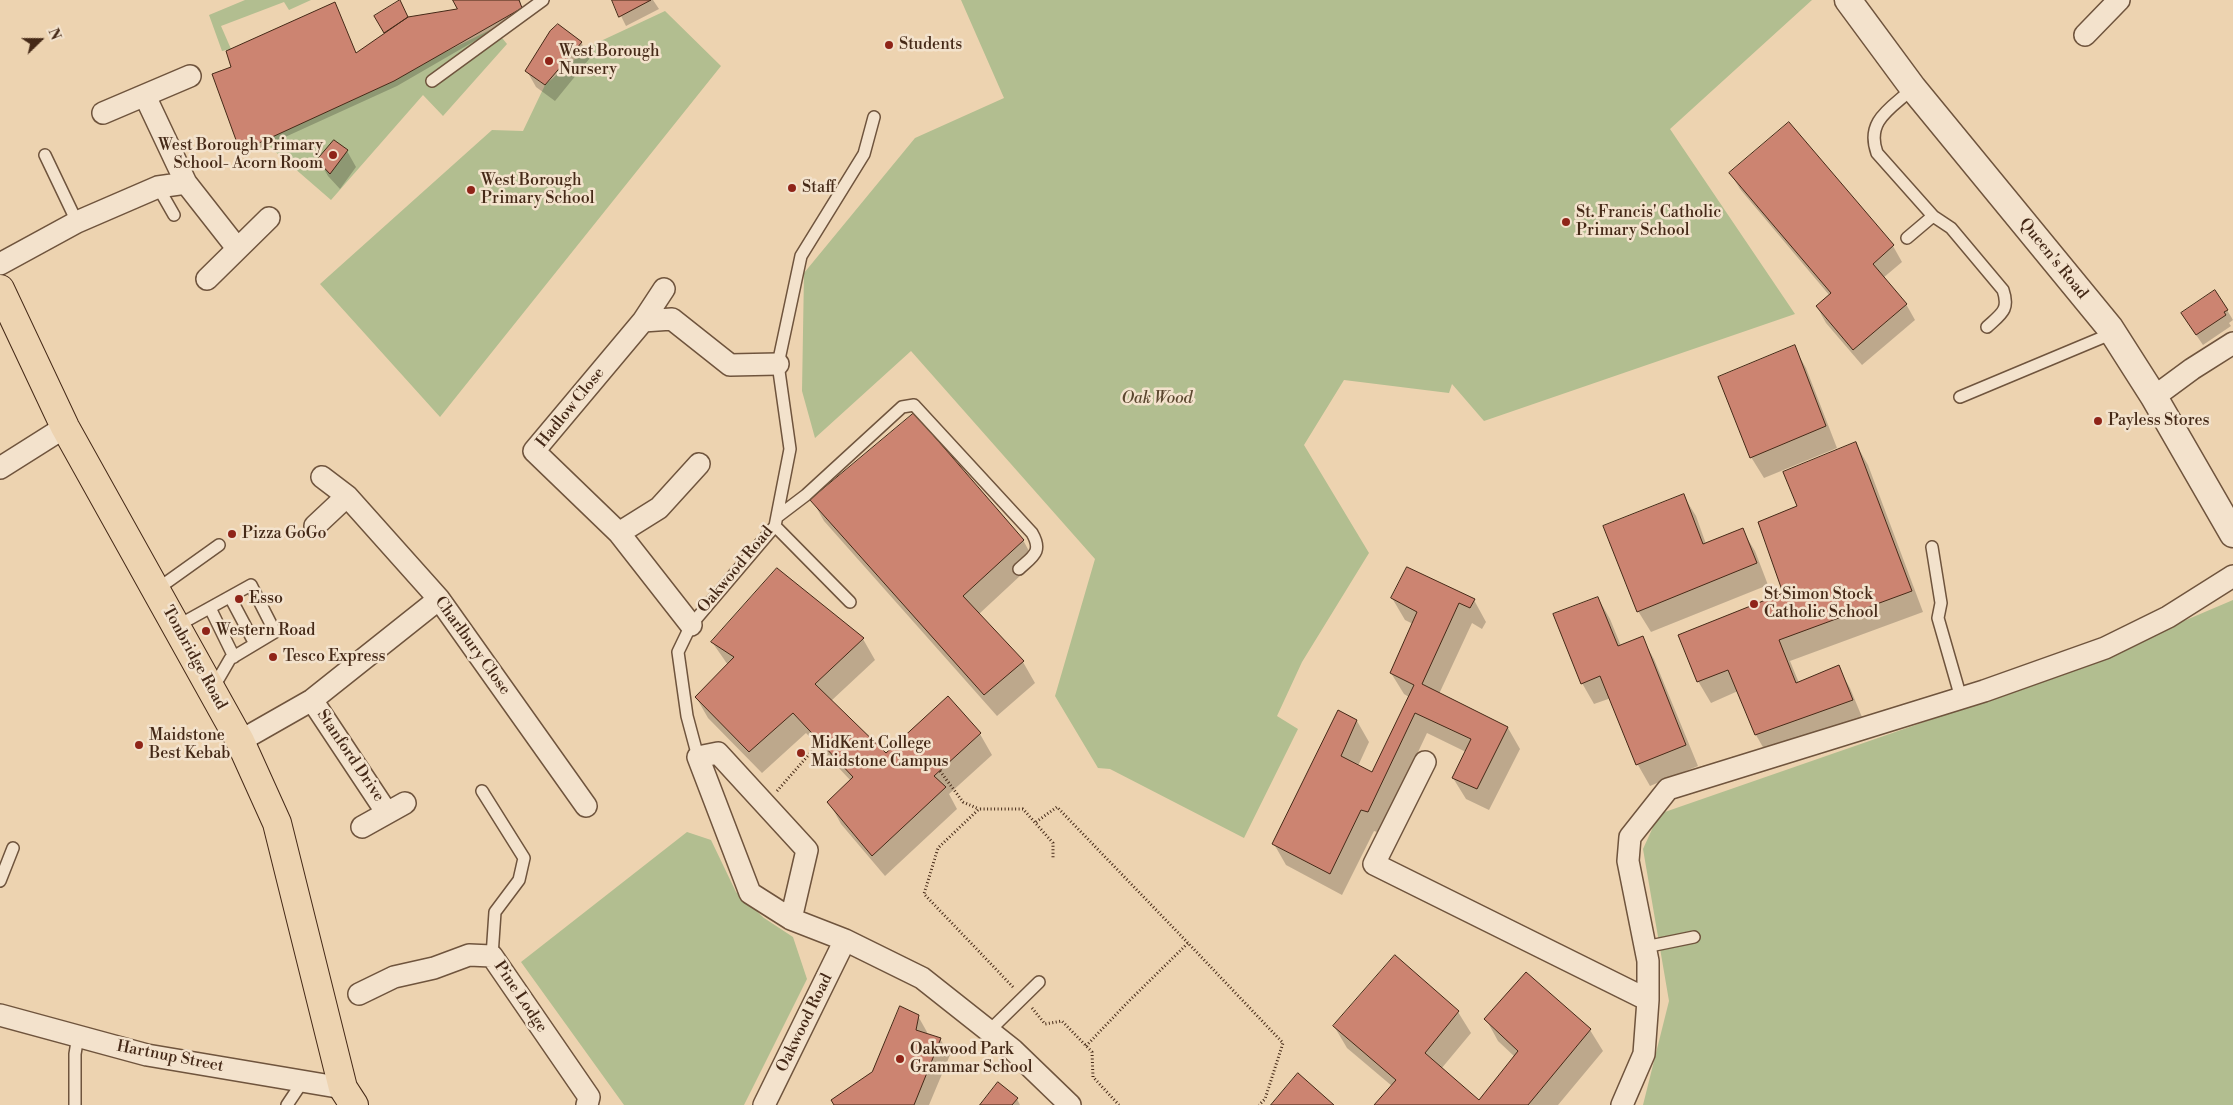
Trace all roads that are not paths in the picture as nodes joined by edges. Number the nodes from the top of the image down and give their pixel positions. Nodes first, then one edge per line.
1 (543, 0) edge
2 (1848, 0) edge
3 (2119, 0) edge
4 (2085, 34) dead end
5 (190, 76) dead end
6 (432, 81) dead end
7 (1913, 88) junction
8 (146, 96) junction
9 (103, 113) dead end
10 (874, 117) dead end
11 (45, 155) dead end
12 (186, 184) junction
13 (158, 187) junction
14 (174, 214) dead end
15 (1933, 216) junction
16 (269, 218) dead end
17 (77, 222) junction
18 (1908, 238) dead end
19 (237, 248) junction
20 (0, 264) edge
21 (208, 279) dead end
22 (0, 288) edge
23 (664, 289) dead end
24 (643, 321) junction
25 (1987, 327) dead end
26 (2113, 333) junction
27 (2233, 343) edge
28 (778, 364) junction
29 (2154, 397) junction
30 (1960, 398) dead end
31 (65, 427) junction
32 (699, 464) dead end
33 (0, 468) edge
34 (322, 477) dead end
35 (347, 496) junction
36 (776, 521) junction
37 (315, 526) dead end
38 (619, 533) junction
39 (2233, 534) edge
40 (219, 545) dead end
41 (1932, 547) dead end
42 (1019, 569) dead end
43 (2233, 576) edge
44 (156, 590) junction
45 (230, 596) junction
46 (439, 599) junction
47 (850, 602) dead end
48 (210, 608) junction
49 (691, 625) junction
50 (176, 626) junction
51 (255, 644) junction
52 (234, 657) junction
53 (212, 690) junction
54 (1960, 698) junction
55 (312, 700) junction
56 (240, 741) junction
57 (698, 757) junction
58 (1425, 762) dead end
59 (482, 791) dead end
60 (586, 806) dead end
61 (362, 827) dead end
62 (13, 848) dead end
63 (0, 881) edge
64 (791, 919) junction
65 (1694, 937) dead end
66 (845, 940) junction
67 (1645, 947) junction
68 (492, 956) junction
69 (1039, 982) dead end
70 (359, 994) dead end
71 (1648, 1000) junction
72 (0, 1015) edge
73 (989, 1031) junction
74 (78, 1036) junction
75 (303, 1081) junction
76 (349, 1096) edge
77 (75, 1105) edge
78 (287, 1105) edge
79 (587, 1105) edge
80 (764, 1105) edge
81 (1070, 1105) edge
82 (1622, 1105) edge

1 - 6 lane
2 - 7 street, Queen's Road
3 - 4 street
5 - 8 street
7 - 15 lane
7 - 26 street, Queen's Road
8 - 9 street
8 - 12 street
10 - 28 lane, Oakwood Road
11 - 17 lane
12 - 13 street
12 - 19 street
13 - 14 lane
13 - 17 street
15 - 18 lane
15 - 25 lane
16 - 19 street
17 - 20 street
19 - 21 street
22 - 31 main road, Tonbridge Road
23 - 24 street, Hadlow Close
24 - 28 street
24 - 38 street, Hadlow Close
26 - 29 street, Queen's Road
26 - 30 lane
27 - 29 street
28 - 36 lane, Oakwood Road
29 - 39 street, Queen's Road
31 - 33 street
31 - 44 main road, Tonbridge Road
32 - 38 street
34 - 35 street, Charlbury Close
35 - 37 street
35 - 46 street, Charlbury Close
36 - 42 lane
36 - 47 lane
36 - 49 lane, Oakwood Road
38 - 49 street, Hadlow Close
40 - 44 lane
41 - 54 lane
43 - 54 street
44 - 50 main road, Tonbridge Road
45 - 48 lane
45 - 51 lane
45 - 51 lane
46 - 55 street, Stanford Drive
46 - 60 street, Charlbury Close
48 - 50 lane
48 - 52 lane
49 - 57 lane, Oakwood Road
50 - 53 main road, Tonbridge Road
51 - 52 lane
52 - 53 lane
53 - 56 main road, Tonbridge Road
54 - 67 street
55 - 56 street, Stanford Drive
55 - 61 street, Stanford Drive
56 - 76 main road, Tonbridge Road
57 - 64 street, Oakwood Road
57 - 64 street
58 - 71 street
59 - 68 lane
62 - 63 lane
64 - 66 street, Oakwood Road
65 - 67 lane
66 - 73 street, Oakwood Road
66 - 80 street, Oakwood Road
67 - 71 street
68 - 70 street, Pine Lodge
68 - 79 street, Pine Lodge
69 - 73 lane
71 - 82 street
72 - 74 street, Hartnup Street
73 - 81 street, Oakwood Road
74 - 75 street, Hartnup Street
74 - 77 lane
75 - 76 street, Hartnup Street
75 - 78 lane

